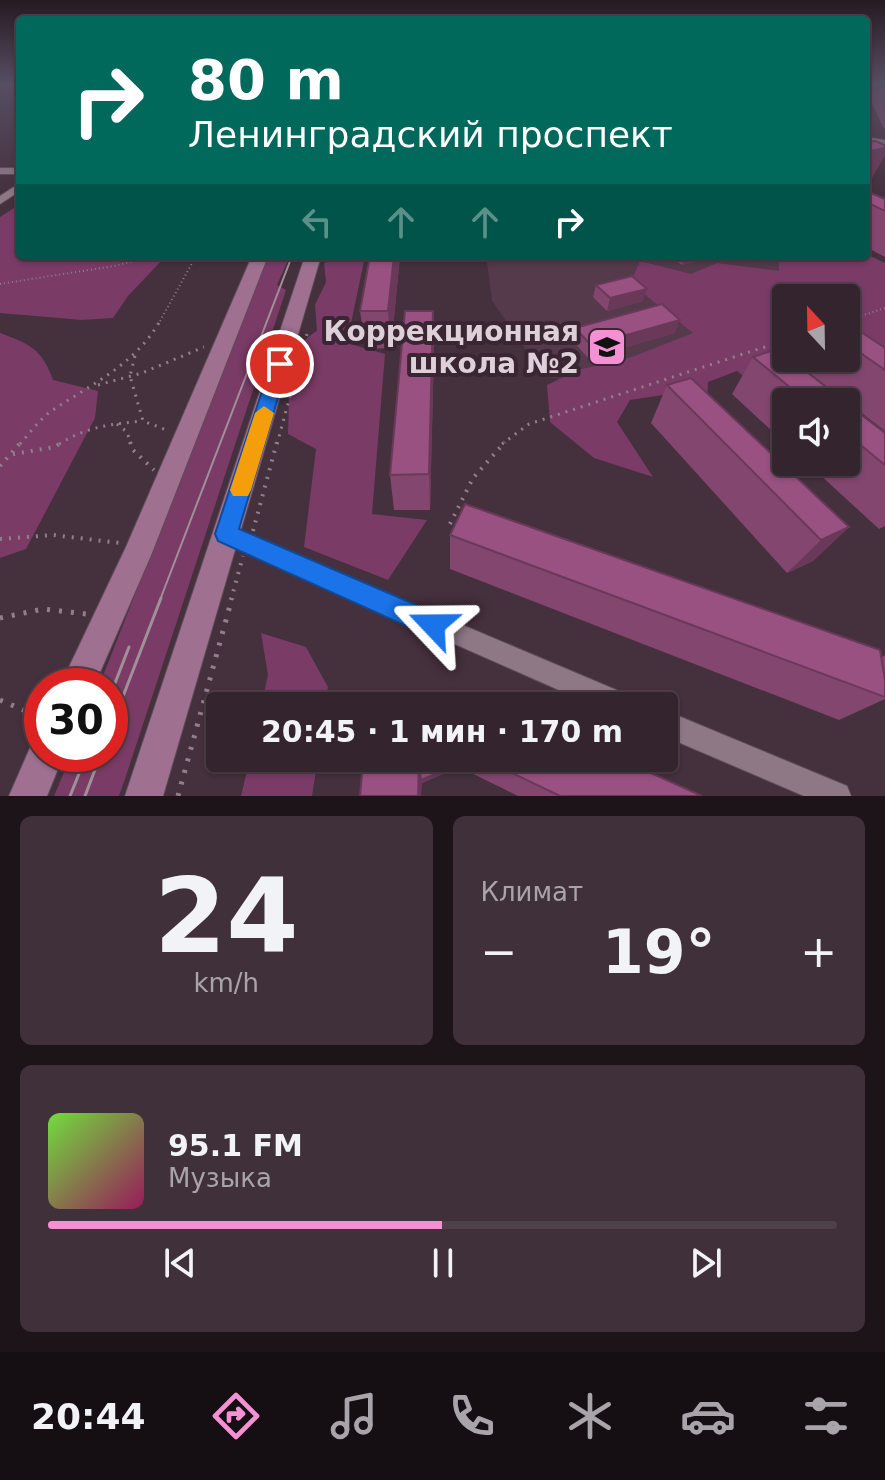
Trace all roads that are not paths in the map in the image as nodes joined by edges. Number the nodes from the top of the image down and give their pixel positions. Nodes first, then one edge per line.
1 (258, 260) edge
2 (318, 266) edge
3 (236, 539) junction
4 (85, 668) edge
5 (591, 692) edge
6 (678, 729) edge
7 (38, 772) edge
8 (28, 796) edge
9 (144, 796) edge
10 (837, 796) edge

1 - 4 main road
2 - 3 main road
3 - 5 street
3 - 9 main road
6 - 10 street
7 - 8 main road

